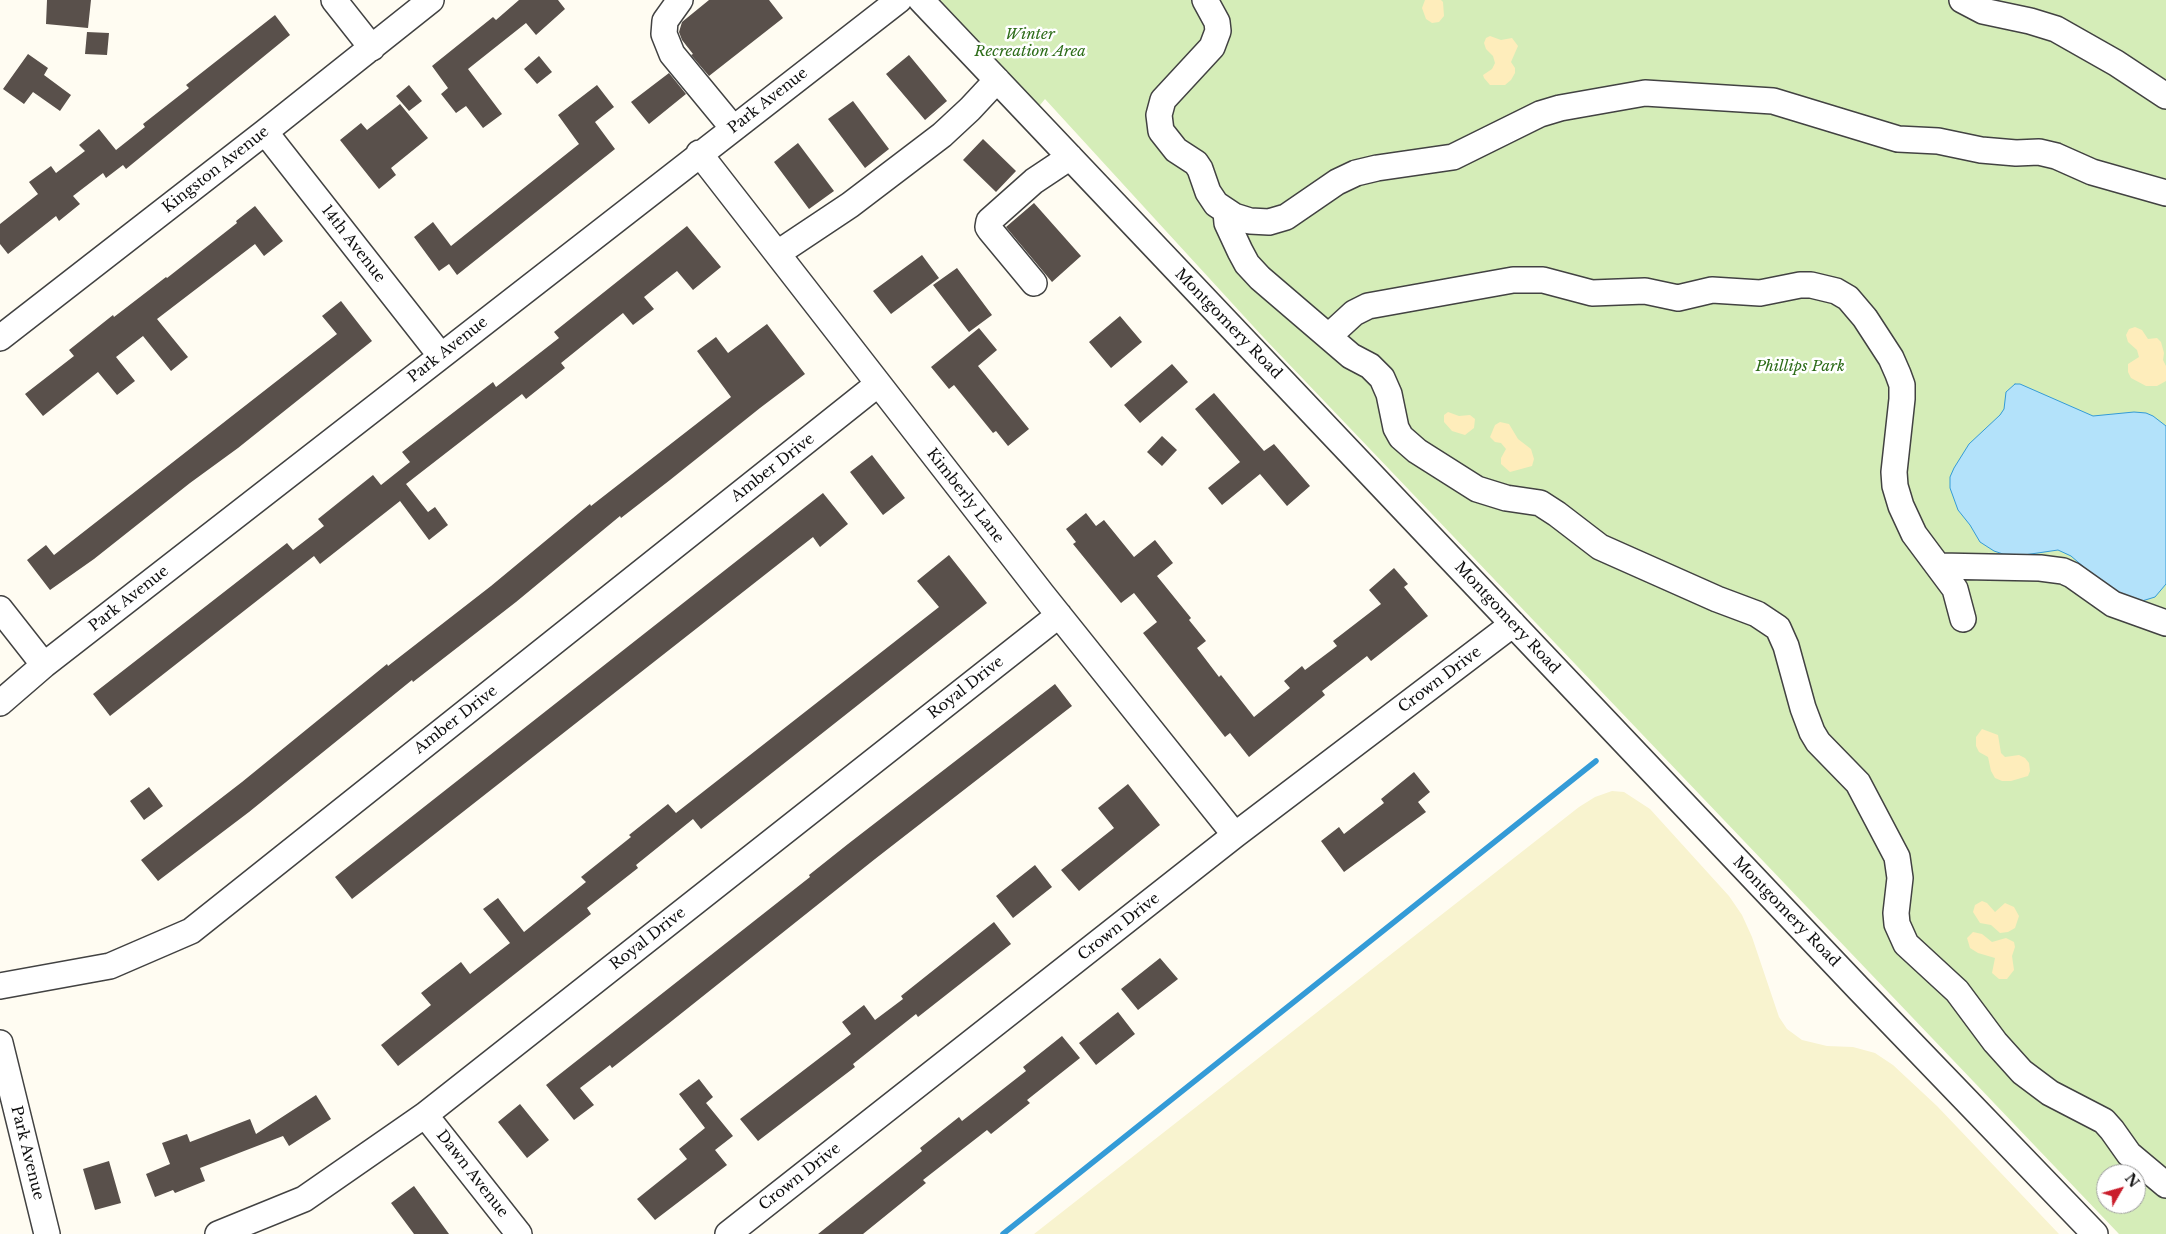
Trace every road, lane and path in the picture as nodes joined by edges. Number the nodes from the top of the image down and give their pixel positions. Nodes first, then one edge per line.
1 (334, 0) edge
2 (431, 0) edge
3 (680, 0) edge
4 (898, 0) edge
5 (921, 0) edge
6 (1205, 0) edge
7 (1962, 0) edge
8 (372, 48) junction
9 (997, 80) junction
10 (2166, 96) edge
11 (733, 128) junction
12 (265, 132) junction
13 (699, 153) junction
14 (1070, 157) junction
15 (2166, 193) edge
16 (1226, 212) junction
17 (778, 253) junction
18 (1034, 283) dead end
19 (1329, 336) junction
20 (0, 338) edge
21 (441, 356) junction
22 (878, 384) junction
23 (1939, 566) junction
24 (0, 609) edge
25 (1059, 615) junction
26 (1963, 619) dead end
27 (2166, 622) edge
28 (1513, 624) junction
29 (44, 665) junction
30 (0, 703) edge
31 (1235, 835) junction
32 (0, 986) edge
33 (0, 1043) edge
34 (425, 1115) junction
35 (2166, 1185) edge
36 (47, 1234) edge
37 (218, 1234) edge
38 (519, 1234) edge
39 (728, 1234) edge
40 (2095, 1234) edge

1 - 8 street
2 - 8 street, Kingston Avenue
3 - 11 street
4 - 11 street, Park Avenue
5 - 9 street, Montgomery Road
6 - 16 street
7 - 10 street
8 - 12 street, Kingston Avenue
9 - 14 street, Montgomery Road
9 - 17 street
11 - 13 street, Park Avenue
12 - 20 street, Kingston Avenue
12 - 21 street, 14th Avenue
13 - 17 street, Kimberly Lane
13 - 21 street, Park Avenue
14 - 18 street
14 - 28 street, Montgomery Road
15 - 16 street
16 - 19 street
17 - 22 street, Kimberly Lane
19 - 23 street
19 - 35 street
21 - 29 street, Park Avenue
22 - 25 street, Kimberly Lane
22 - 32 street, Amber Drive
23 - 26 street
23 - 27 street
24 - 29 street
25 - 31 street, Kimberly Lane
25 - 34 street, Royal Drive
28 - 31 street, Crown Drive
28 - 40 street, Montgomery Road
29 - 30 street, Park Avenue
31 - 39 street, Crown Drive
33 - 36 street, Park Avenue
34 - 37 street, Royal Drive
34 - 38 street, Dawn Avenue

